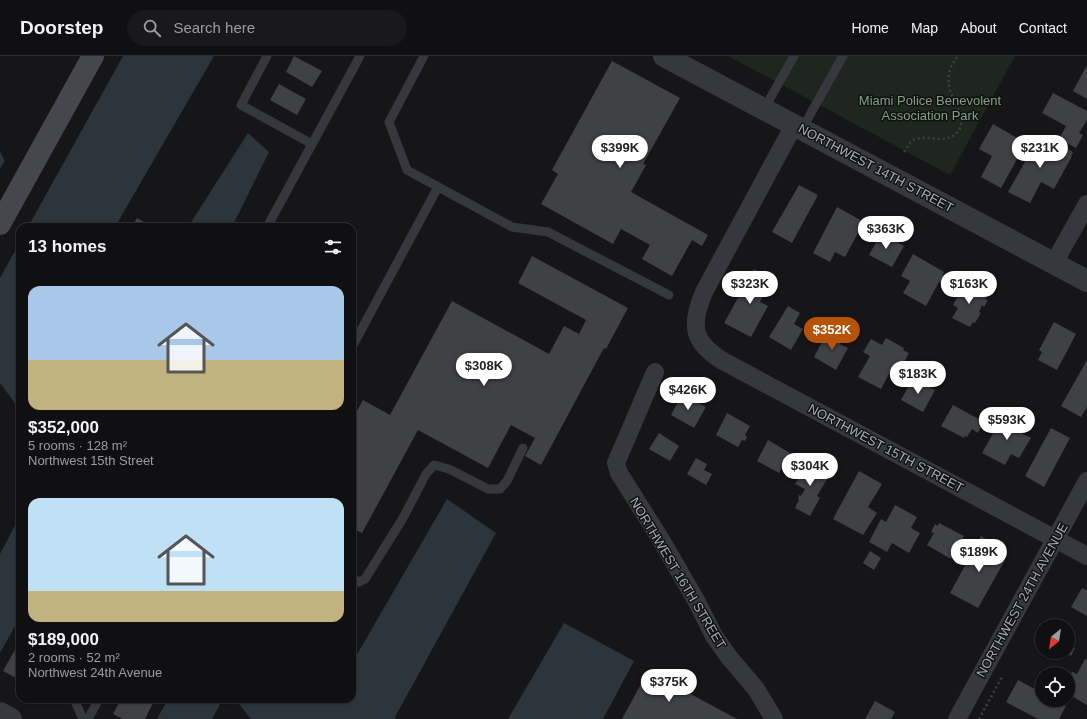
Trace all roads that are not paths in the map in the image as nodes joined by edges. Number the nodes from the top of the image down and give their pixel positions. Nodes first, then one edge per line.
1 (93, 56) edge
2 (267, 56) edge
3 (360, 56) edge
4 (424, 56) edge
5 (664, 56) edge
6 (794, 56) edge
7 (843, 56) edge
8 (764, 109) junction
9 (798, 127) junction
10 (312, 144) junction
11 (438, 187) junction
12 (1087, 204) edge
13 (269, 223) edge
14 (0, 224) edge
15 (1054, 263) junction
16 (1087, 281) edge
17 (669, 295) dead end
18 (356, 340) edge
19 (655, 372) dead end
20 (523, 448) dead end
21 (1087, 481) edge
22 (1056, 539) junction
23 (1087, 556) edge
24 (356, 580) edge
25 (76, 703) edge
26 (97, 703) edge
27 (0, 713) edge
28 (11, 719) edge
29 (83, 719) edge
30 (88, 719) edge
31 (774, 719) edge
32 (957, 719) edge

1 - 14 main road
2 - 10 lane
3 - 10 lane
4 - 11 lane
5 - 8 street, NORTHWEST 14TH STREET
6 - 8 lane
7 - 9 lane
8 - 9 street, NORTHWEST 14TH STREET
9 - 15 street, NORTHWEST 14TH STREET
9 - 22 street, NORTHWEST 15TH STREET
10 - 13 lane
11 - 17 lane
11 - 18 lane
12 - 15 street
15 - 16 street, NORTHWEST 14TH STREET
19 - 31 street, NORTHWEST 16TH STREET
20 - 24 lane
21 - 22 street, NORTHWEST 24TH AVENUE
22 - 23 street, NORTHWEST 15TH STREET
22 - 32 street, NORTHWEST 24TH AVENUE
25 - 29 lane
26 - 30 lane
27 - 28 street

